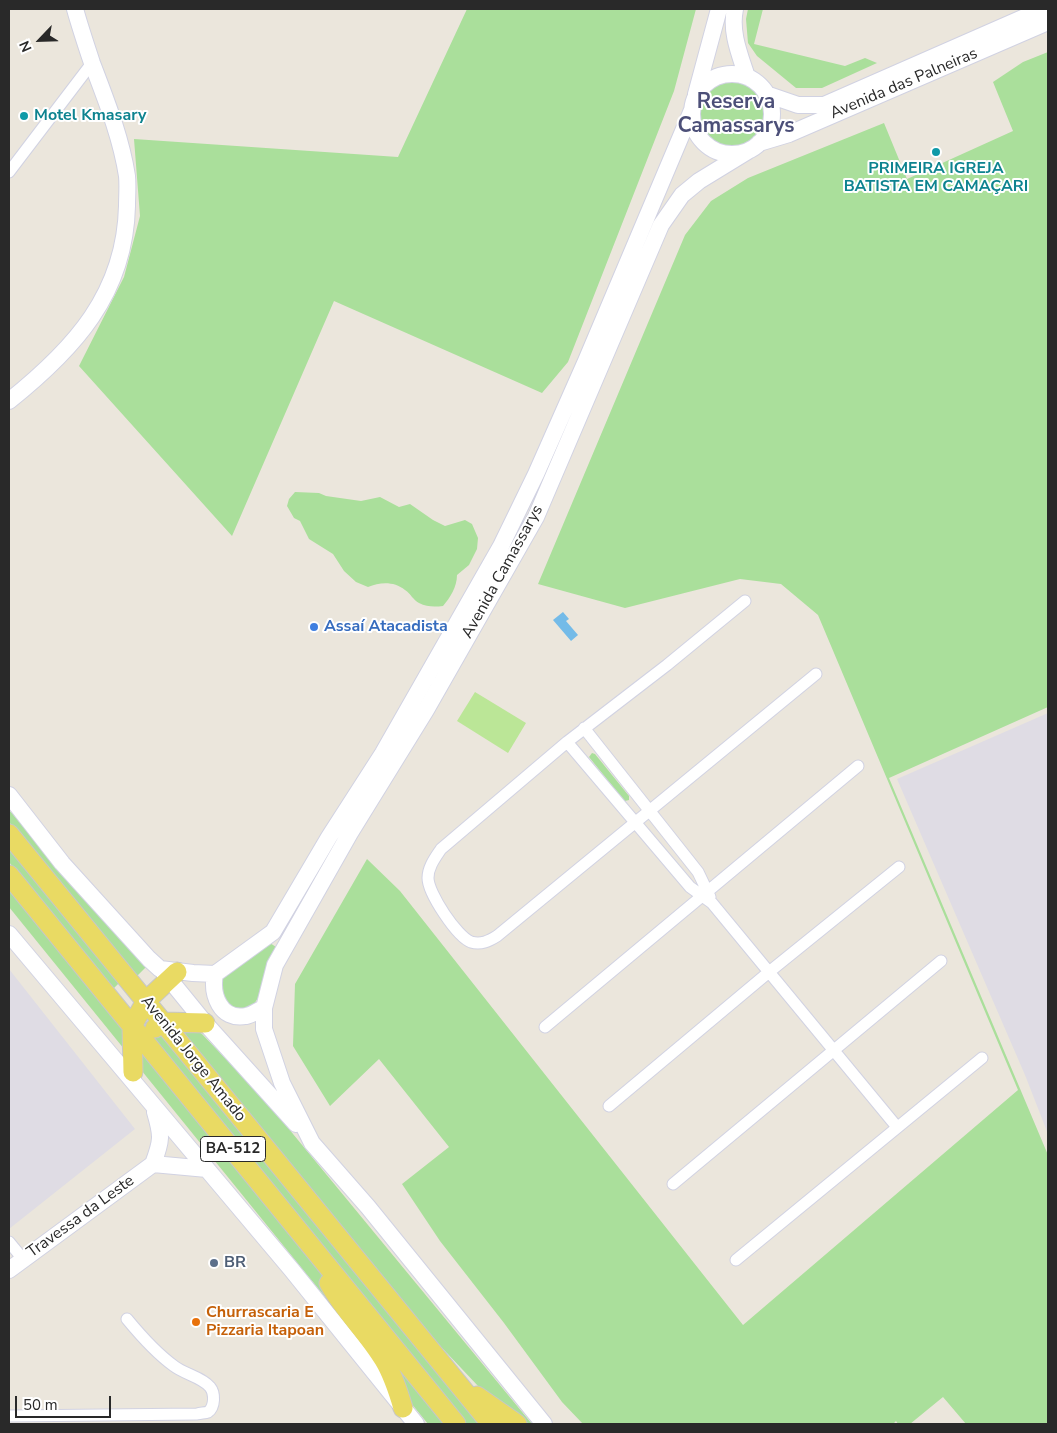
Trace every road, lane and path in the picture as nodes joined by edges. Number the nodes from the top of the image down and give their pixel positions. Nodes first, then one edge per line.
1 (74, 9) edge
2 (719, 9) edge
3 (735, 9) edge
4 (1043, 9) edge
5 (1048, 22) edge
6 (92, 63) junction
7 (747, 77) junction
8 (766, 94) junction
9 (693, 104) junction
10 (754, 147) junction
11 (9, 172) edge
12 (9, 400) edge
13 (745, 600) dead end
14 (816, 674) dead end
15 (584, 728) junction
16 (567, 742) junction
17 (858, 766) dead end
18 (9, 795) edge
19 (650, 811) junction
20 (635, 823) junction
21 (9, 834) edge
22 (899, 867) dead end
23 (9, 875) edge
24 (705, 894) junction
25 (9, 934) edge
26 (941, 961) dead end
27 (769, 972) junction
28 (169, 973) junction
29 (214, 974) junction
30 (146, 1001) junction
31 (264, 1008) junction
32 (163, 1022) junction
33 (205, 1023) junction
34 (545, 1027) dead end
35 (138, 1033) junction
36 (833, 1050) junction
37 (982, 1058) dead end
38 (134, 1079) junction
39 (609, 1106) dead end
40 (153, 1107) junction
41 (897, 1127) junction
42 (312, 1142) junction
43 (153, 1164) junction
44 (207, 1169) junction
45 (673, 1184) dead end
46 (9, 1242) edge
47 (315, 1250) junction
48 (23, 1259) junction
49 (736, 1260) dead end
50 (9, 1270) edge
51 (128, 1319) dead end
52 (459, 1384) junction
53 (403, 1408) junction
54 (9, 1416) edge
55 (416, 1424) edge
56 (456, 1424) edge
57 (491, 1424) edge
58 (516, 1424) edge
59 (544, 1424) edge

1 - 6 street
2 - 9 street
3 - 7 street
4 - 8 street, Avenida das Palneiras
5 - 10 street, Avenida das Palneiras
6 - 11 street
6 - 12 street
7 - 8 street
7 - 9 street
8 - 10 street
9 - 10 street
9 - 29 street, Avenida Camassarys
10 - 31 street, Avenida Camassarys
13 - 15 street
14 - 19 street
15 - 16 street
15 - 19 street
16 - 20 street
16 - 20 street
17 - 24 street
18 - 28 street
19 - 20 street
19 - 24 street
20 - 24 street
21 - 30 main road, Avenida Jorge Amado / BA-512
22 - 27 street
23 - 35 main road, Avenida Jorge Amado / BA-512
24 - 27 street
24 - 34 street
25 - 38 street
26 - 36 street
27 - 36 street
27 - 39 street
28 - 29 street
28 - 30 main road
28 - 33 street
29 - 31 street
30 - 32 main road, Avenida Jorge Amado / BA-512
30 - 35 main road
31 - 42 street, Avenida Camassarys
32 - 33 main road
32 - 35 main road
32 - 52 main road, Avenida Jorge Amado / BA-512
33 - 42 street
35 - 38 main road
35 - 47 main road, Avenida Jorge Amado / BA-512
36 - 41 street
36 - 45 street
37 - 41 street
38 - 40 street
40 - 43 street
40 - 44 street
41 - 49 street
42 - 59 street
43 - 44 street
43 - 48 street, Travessa da Leste
44 - 53 street
46 - 48 street
47 - 53 main road
47 - 56 main road, Avenida Jorge Amado / BA-512
48 - 50 street, Travessa da Leste
51 - 54 street
52 - 57 main road, Avenida Jorge Amado / BA-512
52 - 58 main road
53 - 55 street

